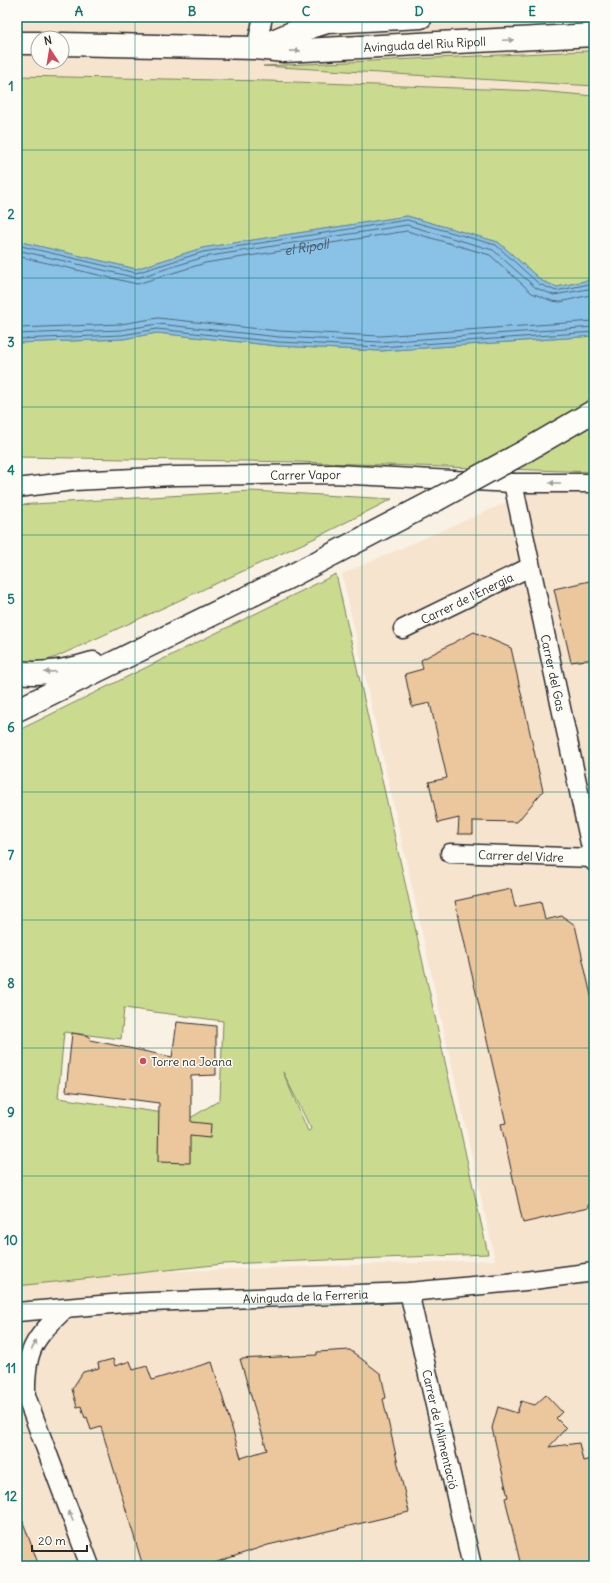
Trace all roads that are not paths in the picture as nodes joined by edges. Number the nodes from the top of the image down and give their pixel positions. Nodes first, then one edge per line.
1 (263, 17) edge
2 (421, 17) edge
3 (324, 19) edge
4 (594, 35) edge
5 (17, 43) edge
6 (30, 43) edge
7 (70, 44) edge
8 (256, 48) junction
9 (594, 411) edge
10 (512, 482) junction
11 (594, 483) edge
12 (17, 488) edge
13 (530, 567) junction
14 (403, 629) dead end
15 (155, 643) junction
16 (17, 672) edge
17 (17, 710) edge
18 (450, 853) dead end
19 (594, 860) edge
20 (594, 1272) edge
21 (409, 1292) junction
22 (17, 1303) edge
23 (65, 1309) junction
24 (17, 1312) edge
25 (17, 1406) edge
26 (38, 1429) junction
27 (90, 1566) edge
28 (472, 1566) edge

1 - 8 street
2 - 3 main road, Avinguda del Riu Ripoll
3 - 8 main road, Avinguda del Riu Ripoll
8 -> 4 main road, Avinguda del Riu Ripoll
5 - 6 main road
7 - 8 main road, Avinguda del Riu Ripoll
9 - 15 main road, bridge
11 -> 10 street, Carrer Vapor
10 - 12 street, Carrer Vapor
10 - 13 street, Carrer del Gas
13 - 14 street, Carrer de l'Energia
13 - 19 street, Carrer del Gas
15 -> 16 main road
15 - 17 main road
18 - 19 street, Carrer del Vidre
20 - 21 street, Avinguda de la Ferreria
21 - 23 street, Avinguda de la Ferreria
21 - 28 street, Carrer de l'Alimentació
22 - 23 street
23 - 24 street, Avinguda de la Ferreria
26 -> 23 street
25 - 26 street
27 -> 26 street

